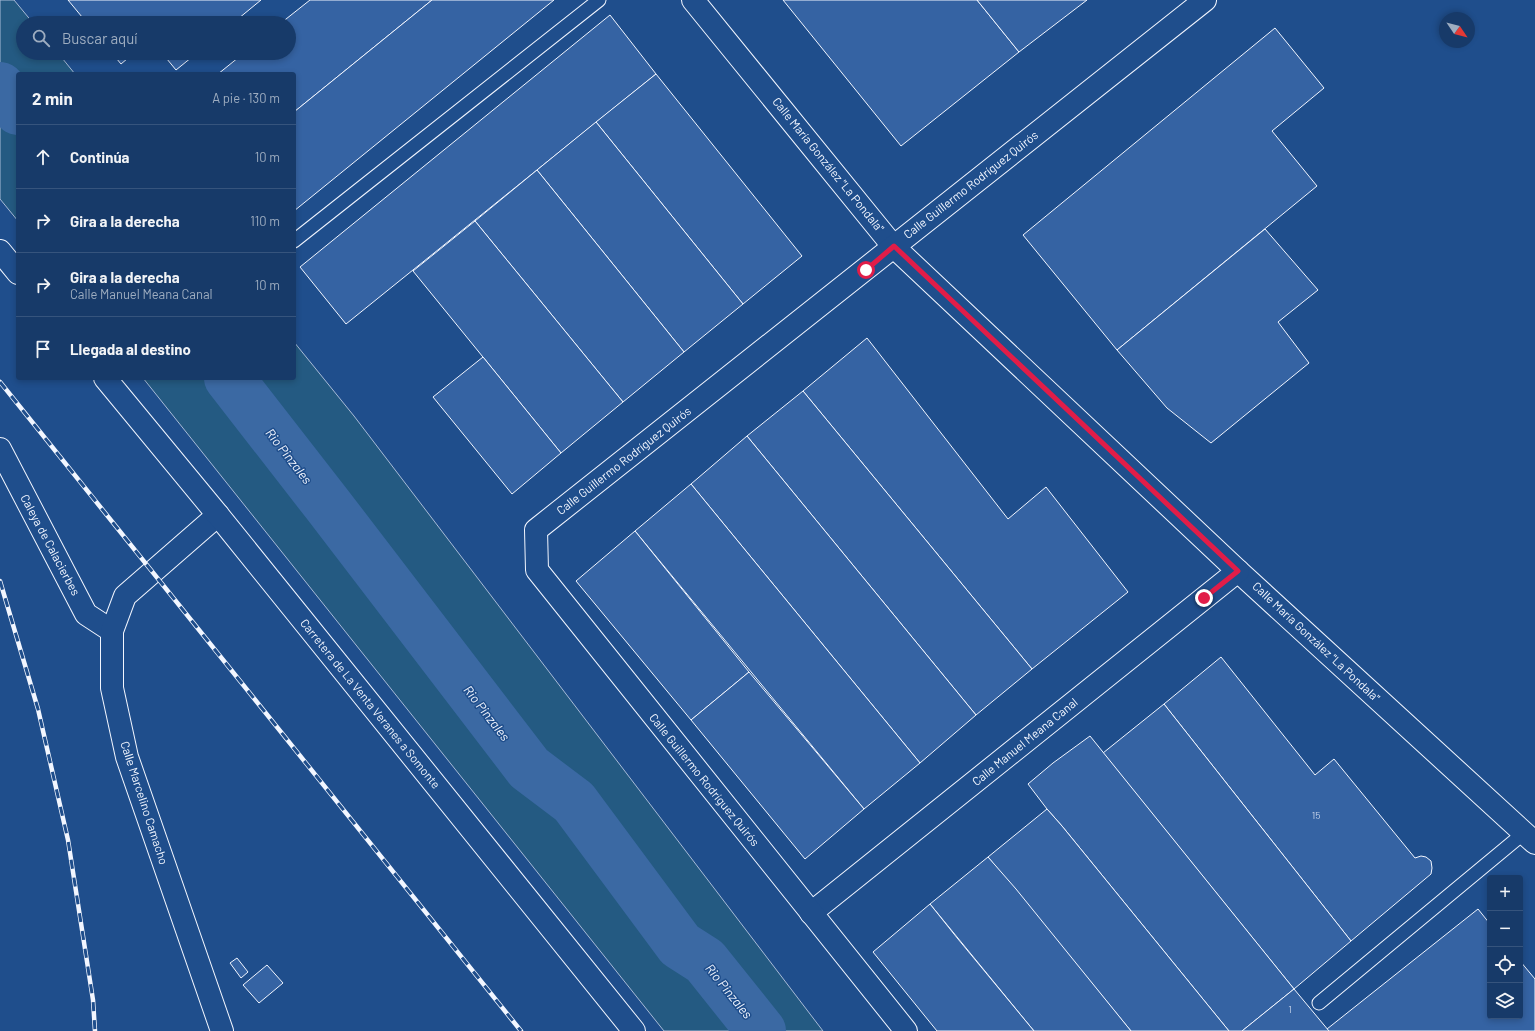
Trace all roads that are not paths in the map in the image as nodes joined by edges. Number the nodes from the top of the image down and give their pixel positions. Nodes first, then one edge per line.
1 (599, 0) edge
2 (693, 0) edge
3 (1205, 0) edge
4 (296, 239) edge
5 (894, 246) junction
6 (0, 251) edge
7 (16, 270) edge
8 (107, 380) edge
9 (0, 450) edge
10 (218, 515) junction
11 (1238, 571) junction
12 (112, 630) junction
13 (1529, 838) edge
14 (811, 913) junction
15 (1319, 1003) dead end
16 (222, 1031) edge
17 (634, 1031) edge
18 (906, 1031) edge

1 - 4 lane
2 - 5 street, Calle María González "La Pondala"
3 - 5 street, Calle Guillermo Rodríguez Quirós
5 - 11 street, Calle María González "La Pondala"
5 - 14 street, Calle Guillermo Rodríguez Quirós
6 - 7 street
8 - 10 street, Carretera de La Venta Veranes a Somonte
9 - 12 street, Caleya de Calacierbes
10 - 12 street, Calle Marcelino Camacho
10 - 17 street, Carretera de La Venta Veranes a Somonte
11 - 13 street, Calle María González "La Pondala"
11 - 14 street, Calle Manuel Meana Canal
12 - 16 street, Calle Marcelino Camacho
13 - 15 lane
14 - 18 street, Calle Guillermo Rodríguez Quirós

